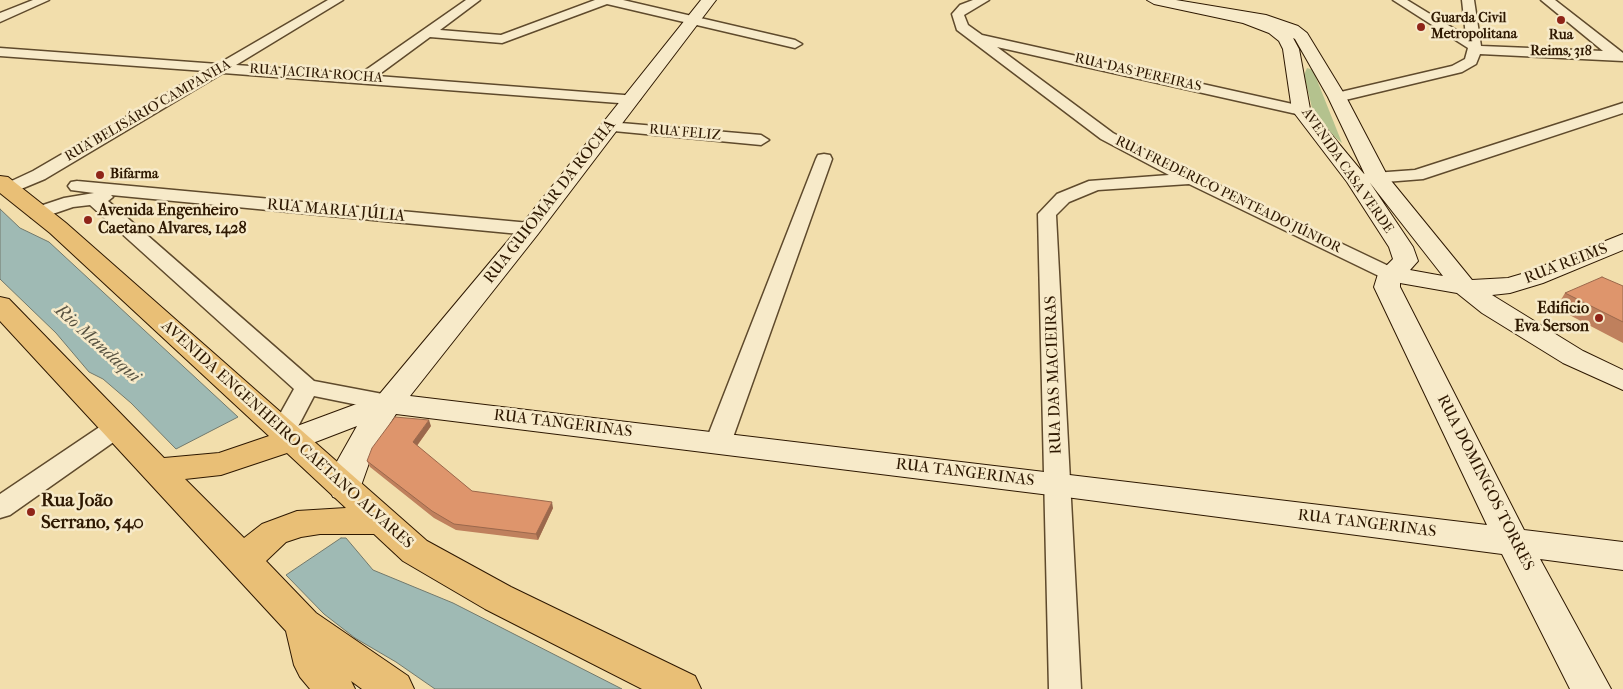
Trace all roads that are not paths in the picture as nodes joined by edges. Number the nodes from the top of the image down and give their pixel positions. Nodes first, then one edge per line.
1 (43, 0) edge
2 (337, 0) edge
3 (474, 0) edge
4 (606, 0) edge
5 (709, 0) edge
6 (984, 0) edge
7 (1154, 0) edge
8 (1399, 0) edge
9 (1468, 0) edge
10 (1547, 0) edge
11 (1222, 13) junction
12 (0, 18) edge
13 (693, 20) junction
14 (428, 33) junction
15 (974, 38) junction
16 (795, 44) dead end
17 (1474, 48) junction
18 (0, 52) edge
19 (1621, 58) edge
20 (222, 68) junction
21 (364, 78) junction
22 (1337, 97) junction
23 (632, 98) junction
24 (1623, 108) edge
25 (1302, 110) junction
26 (609, 127) junction
27 (761, 140) dead end
28 (824, 158) dead end
29 (1191, 179) junction
30 (1367, 179) junction
31 (3, 186) edge
32 (77, 186) dead end
33 (143, 193) junction
34 (94, 199) junction
35 (38, 213) junction
36 (530, 229) junction
37 (1623, 241) edge
38 (1390, 274) junction
39 (1465, 287) junction
40 (0, 305) edge
41 (1623, 381) edge
42 (307, 387) junction
43 (388, 403) junction
44 (116, 428) junction
45 (287, 436) junction
46 (718, 443) junction
47 (156, 470) junction
48 (1058, 484) junction
49 (345, 488) junction
50 (0, 508) edge
51 (381, 520) junction
52 (1514, 542) junction
53 (1623, 556) edge
54 (246, 564) junction
55 (303, 624) junction
56 (334, 689) edge
57 (394, 689) edge
58 (681, 689) edge
59 (1065, 689) edge
60 (1591, 689) edge

1 - 12 street
2 - 20 street, RUA BELISÁRIO CAMPANHA
3 - 14 street
4 - 13 street
4 - 14 street
5 - 13 main road, RUA GUIOMAR DA ROCHA
6 - 15 street, RUA FREDERICO PENTEADO JÚNIOR
7 - 11 main road, AVENIDA CASA VERDE
8 - 17 street
9 - 17 street
10 - 19 street
11 - 22 main road, AVENIDA CASA VERDE
11 - 25 main road, AVENIDA CASA VERDE
13 - 16 street
13 - 23 main road, RUA GUIOMAR DA ROCHA
14 - 21 street
15 - 25 street, RUA DAS PEREIRAS
15 - 29 street, RUA FREDERICO PENTEADO JÚNIOR
17 - 19 street
17 - 22 street
18 - 20 street, RUA JACIRA ROCHA
20 - 21 street, RUA JACIRA ROCHA
20 - 31 street, RUA BELISÁRIO CAMPANHA
21 - 23 street, RUA JACIRA ROCHA
22 - 30 main road, AVENIDA CASA VERDE
23 - 26 main road, RUA GUIOMAR DA ROCHA
24 - 30 street
25 - 30 main road, AVENIDA CASA VERDE
26 - 27 street, RUA FELIZ
26 - 36 main road, RUA GUIOMAR DA ROCHA
28 - 46 street
29 - 38 street, RUA FREDERICO PENTEADO JÚNIOR
29 - 48 street, RUA DAS MACIEIRAS
30 - 38 main road, AVENIDA CASA VERDE
30 - 39 main road, AVENIDA CASA VERDE
31 - 35 main road, AVENIDA ENGENHEIRO CAETANO ALVARES
32 - 33 street, RUA MARIA JÚLIA
33 - 34 street, RUA MARIA JÚLIA
33 - 36 street, RUA MARIA JÚLIA
34 - 35 street, RUA MARIA JÚLIA
34 - 42 street
35 - 45 main road, AVENIDA ENGENHEIRO CAETANO ALVARES
36 - 43 main road, RUA GUIOMAR DA ROCHA
37 - 39 main road, RUA REIMS
38 - 39 main road, RUA REIMS
38 - 52 main road, RUA DOMINGOS TORRES
39 - 41 main road, AVENIDA CASA VERDE
40 - 44 main road
42 - 43 street, RUA TANGERINAS
42 - 45 street
43 - 45 main road, RUA GUIOMAR DA ROCHA
43 - 46 main road, RUA TANGERINAS
43 - 49 main road, RUA GUIOMAR DA ROCHA
44 - 47 main road
44 - 50 street
45 - 47 main road
45 - 49 main road, AVENIDA ENGENHEIRO CAETANO ALVARES
46 - 48 main road, RUA TANGERINAS
47 - 54 main road
48 - 52 main road, RUA TANGERINAS
48 - 59 street, RUA DAS MACIEIRAS
49 - 51 main road, AVENIDA ENGENHEIRO CAETANO ALVARES
51 - 54 main road
51 - 58 main road, AVENIDA ENGENHEIRO CAETANO ALVARES
52 - 53 main road, RUA TANGERINAS
52 - 60 main road, RUA DOMINGOS TORRES
54 - 55 main road
55 - 56 main road
55 - 57 main road

